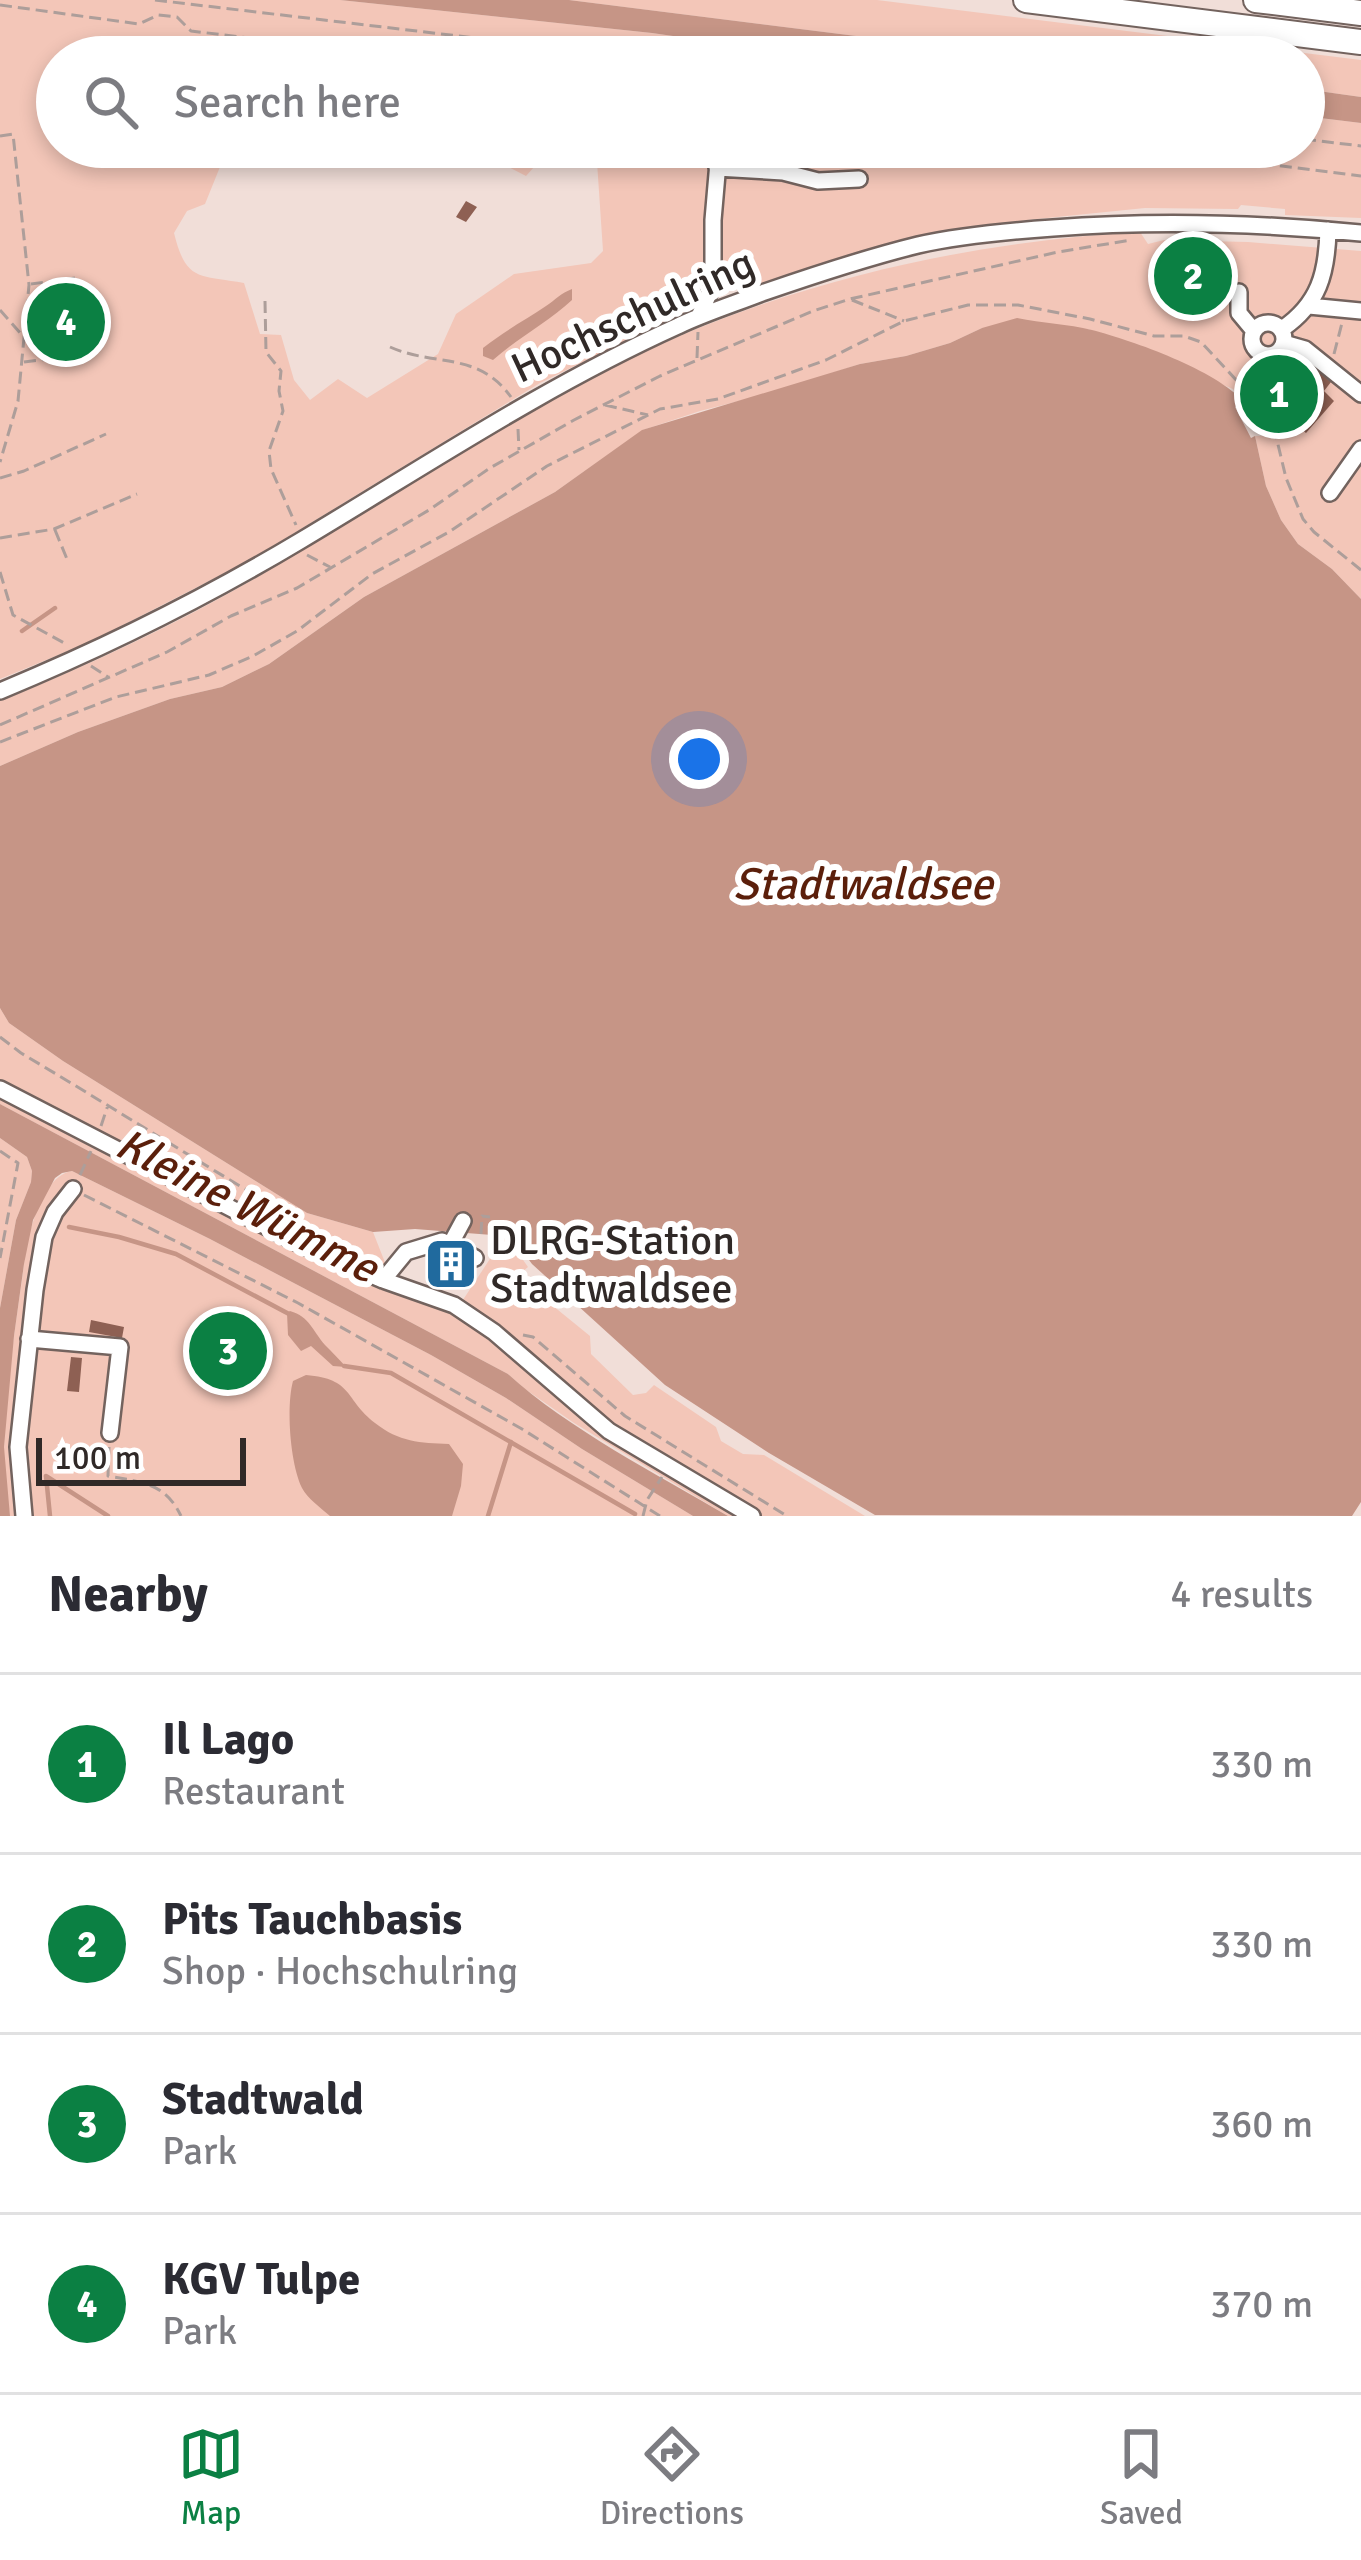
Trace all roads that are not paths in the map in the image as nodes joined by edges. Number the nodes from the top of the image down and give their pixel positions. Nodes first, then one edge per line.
1 (1026, 0) edge
2 (1256, 0) edge
3 (1361, 13) edge
4 (1313, 36) edge
5 (1325, 37) edge
6 (1361, 42) edge
7 (717, 168) joint
8 (859, 179) dead end
9 (1328, 230) junction
10 (1361, 233) edge
11 (713, 285) junction
12 (1239, 292) dead end
13 (742, 301) junction
14 (1309, 306) junction
15 (1352, 310) edge
16 (699, 316) junction
17 (1254, 332) junction
18 (1288, 340) junction
19 (1361, 394) edge
20 (1361, 449) edge
21 (1330, 493) dead end
22 (0, 691) edge
23 (0, 1089) edge
24 (76, 1184) road end
25 (464, 1221) dead end
26 (450, 1245) junction
27 (475, 1258) dead end
28 (382, 1280) junction
29 (29, 1339) junction
30 (110, 1433) road end
31 (24, 1516) edge
32 (752, 1516) edge

1 - 4 highway
2 - 3 highway
5 - 6 highway
7 - 8 street
7 - 11 street
9 - 10 street, Hochschulring
9 - 13 street, Hochschulring
9 - 14 street
11 - 13 street
11 - 16 street
12 - 17 street
13 - 16 street, Hochschulring
14 - 15 street
14 - 18 street
16 - 22 street, Hochschulring
17 - 18 street
17 - 18 street
18 - 19 street
20 - 21 street
23 - 28 street
24 - 29 street
25 - 26 street
26 - 27 street
26 - 28 street
28 - 32 street
29 - 30 street
29 - 31 street

